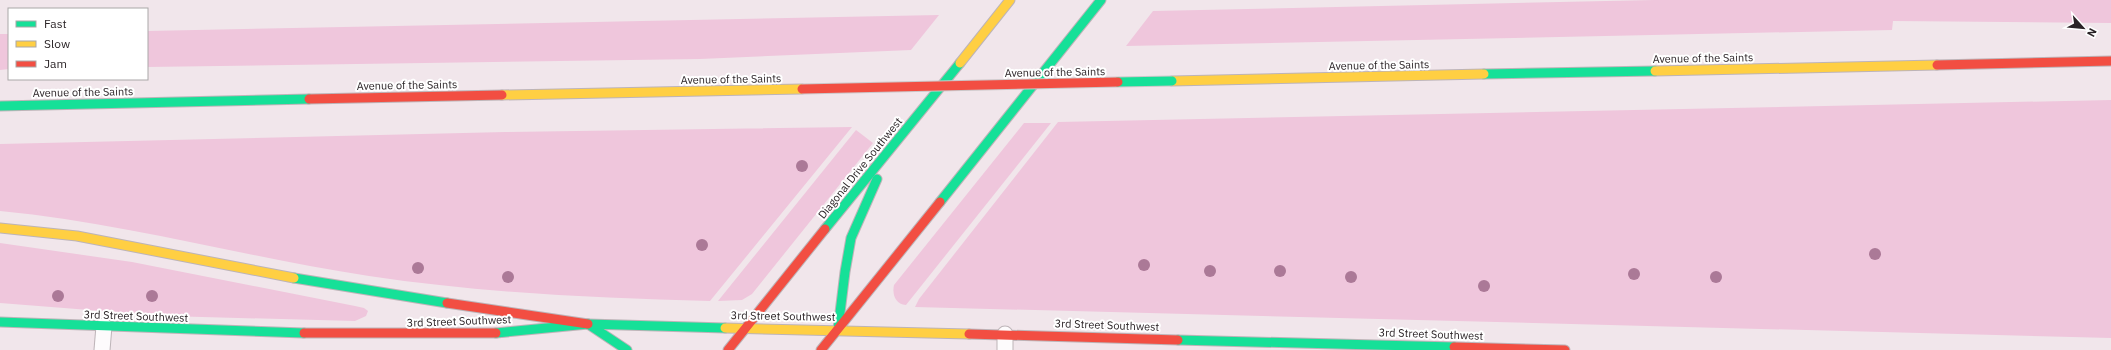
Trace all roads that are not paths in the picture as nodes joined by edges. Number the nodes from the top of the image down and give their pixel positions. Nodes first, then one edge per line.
1 (1010, 0) edge
2 (1101, 0) edge
3 (2111, 61) edge
4 (0, 106) edge
5 (895, 143) junction
6 (0, 228) edge
7 (0, 322) edge
8 (588, 324) junction
9 (104, 326) junction
10 (747, 326) junction
11 (838, 329) junction
12 (1005, 334) junction
13 (102, 350) edge
14 (627, 350) edge
15 (728, 350) edge
16 (821, 350) edge
17 (1005, 350) edge
18 (1560, 350) edge
19 (1565, 350) edge

1 - 5 main road, Diagonal Drive Southwest
2 - 11 main road
3 - 4 main road, Avenue of the Saints, bridge
5 - 10 main road, Diagonal Drive Southwest
5 - 11 main road
6 - 8 main road
7 - 9 main road, 3rd Street Southwest
8 - 9 main road, 3rd Street Southwest
8 - 10 main road, 3rd Street Southwest
8 - 14 main road
9 - 13 lane
10 - 11 main road, 3rd Street Southwest
10 - 15 main road, Diagonal Drive Southwest
11 - 12 main road, 3rd Street Southwest
11 - 16 main road
12 - 17 lane
12 - 18 main road, 3rd Street Southwest
18 - 19 main road, 3rd Street Southwest

